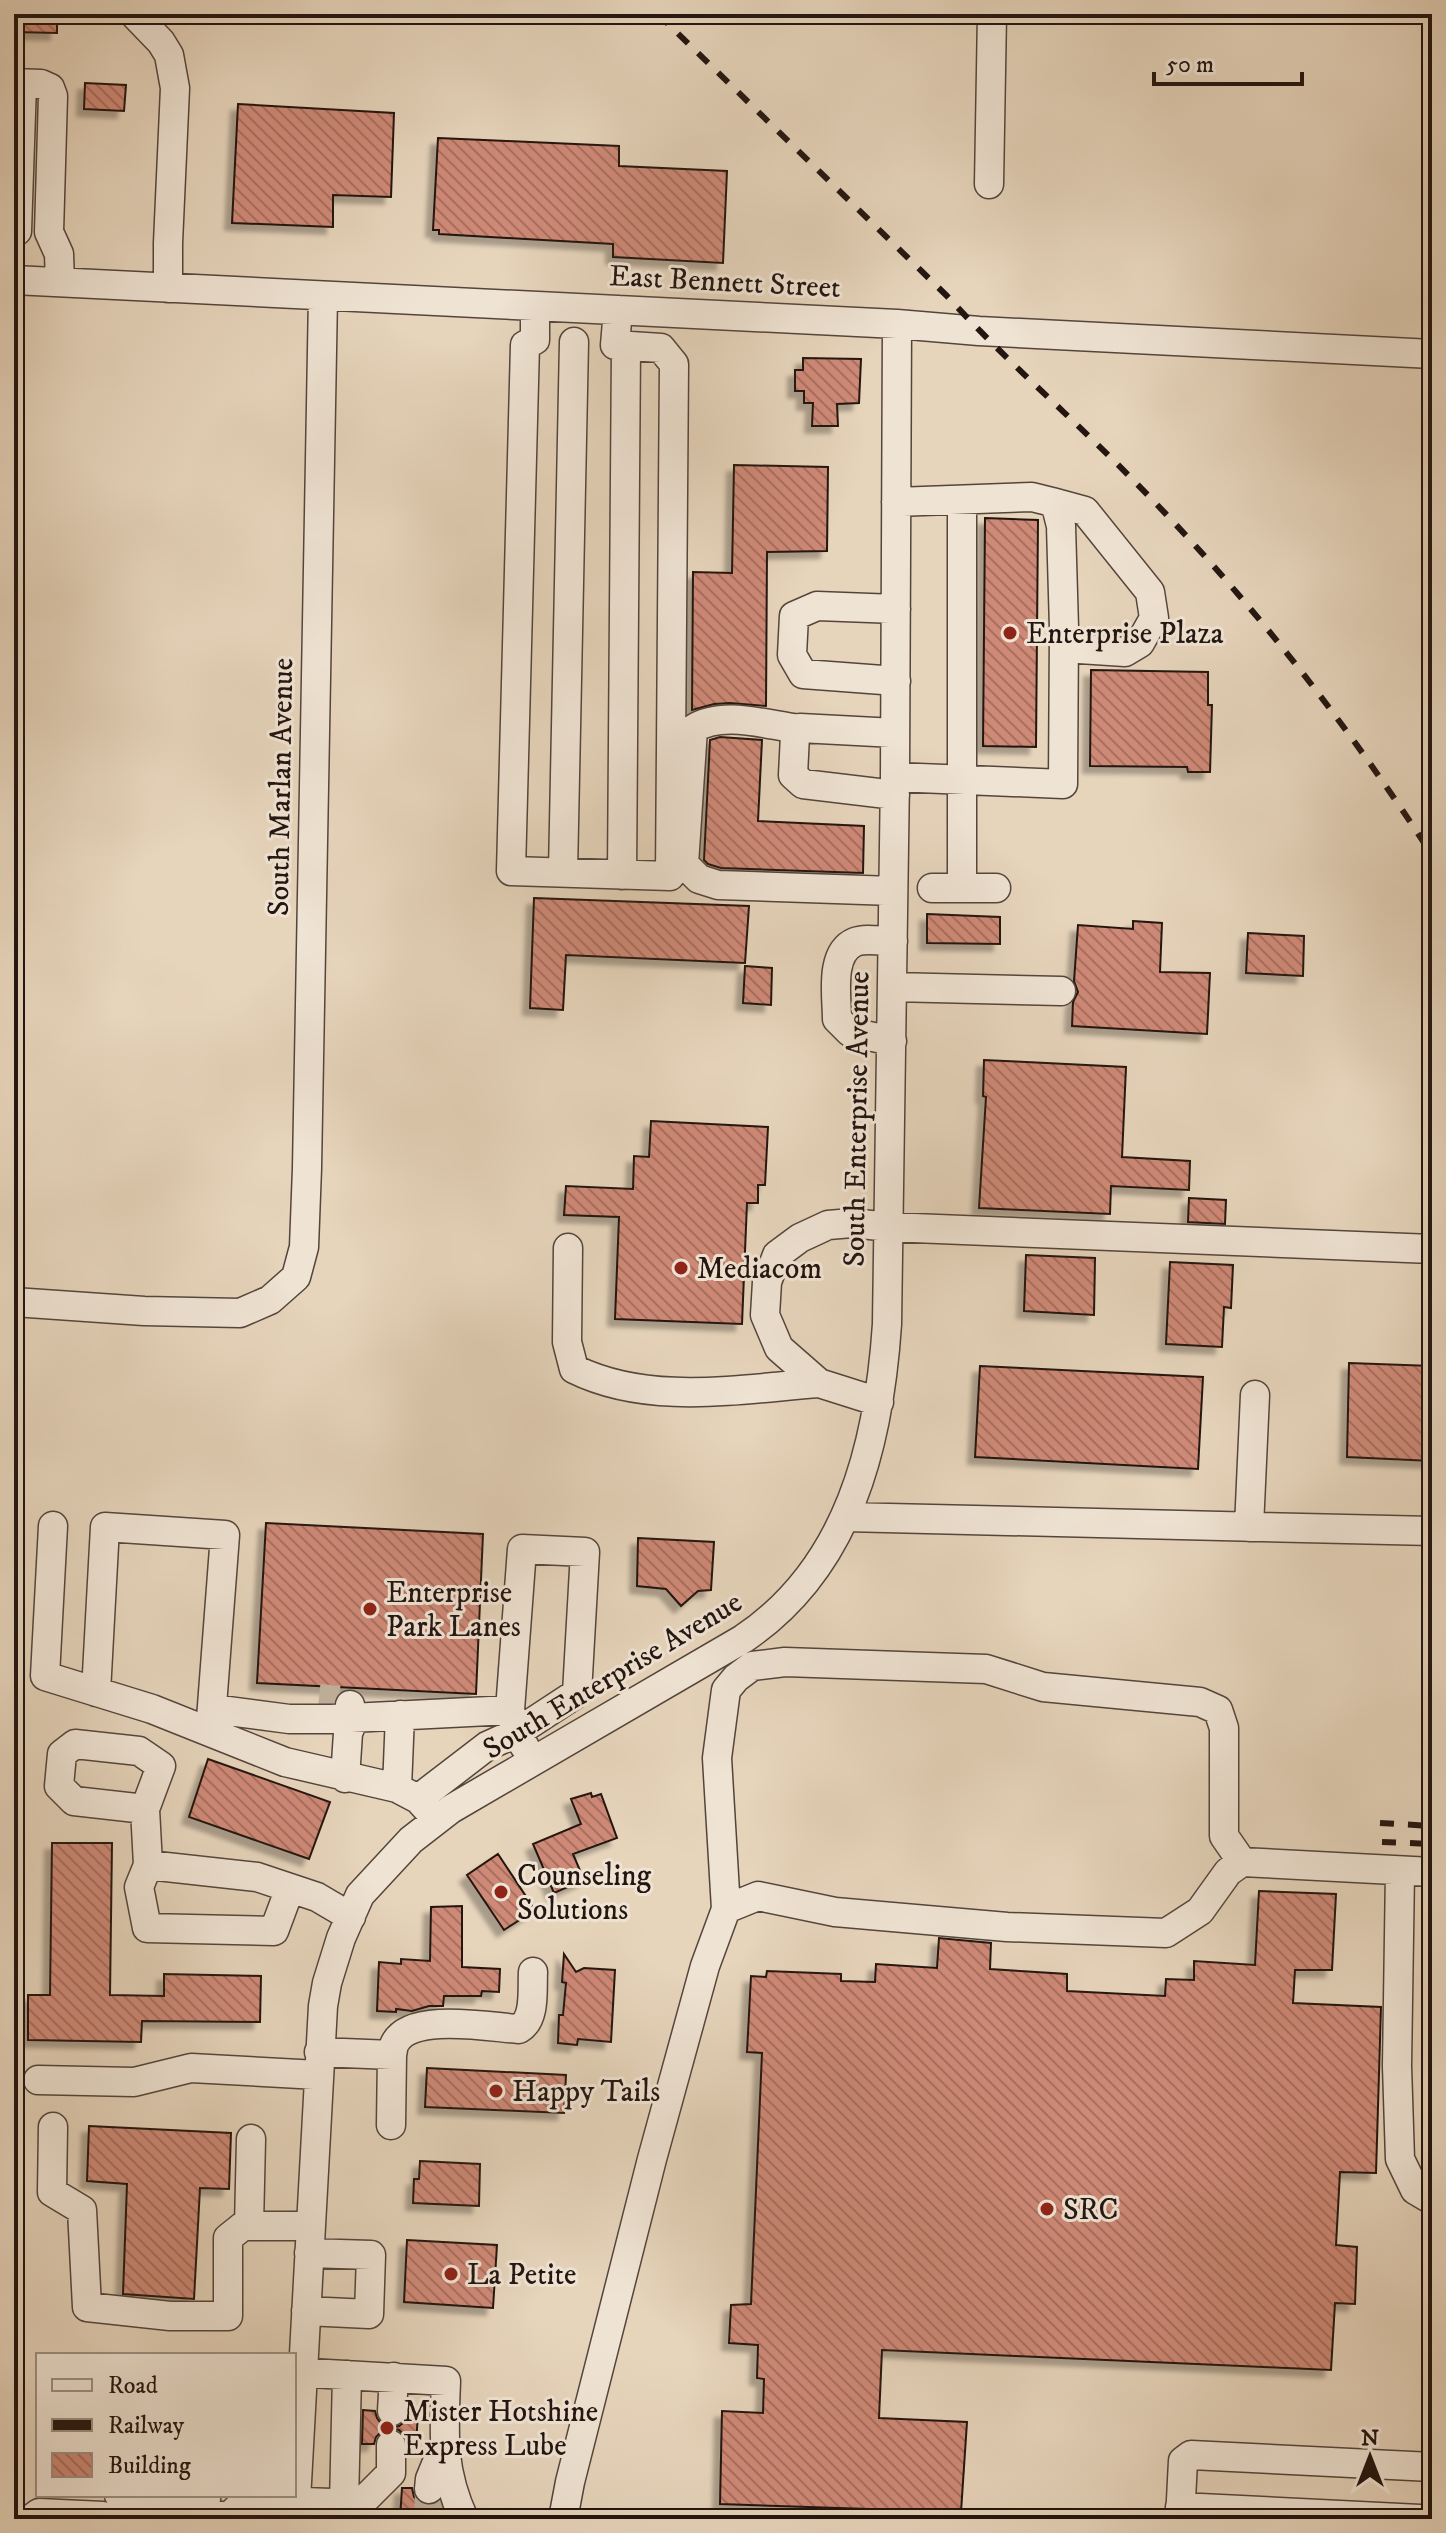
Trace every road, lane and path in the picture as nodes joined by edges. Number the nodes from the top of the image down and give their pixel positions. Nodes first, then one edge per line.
1 (134, 14) edge
2 (992, 14) edge
3 (18, 83) edge
4 (989, 184) dead end
5 (15, 231) edge
6 (49, 232) junction
7 (14, 280) edge
8 (60, 282) junction
9 (168, 288) junction
10 (323, 296) junction
11 (535, 306) junction
12 (618, 310) junction
13 (897, 324) junction
14 (535, 340) junction
15 (574, 342) junction
16 (621, 346) junction
17 (1432, 354) edge
18 (962, 500) junction
19 (896, 502) junction
20 (1052, 502) junction
21 (896, 609) junction
22 (1064, 648) junction
23 (896, 681) junction
24 (800, 729) junction
25 (895, 733) junction
26 (961, 780) junction
27 (895, 786) junction
28 (563, 872) junction
29 (622, 875) junction
30 (932, 888) dead end
31 (962, 888) junction
32 (996, 888) dead end
33 (893, 891) junction
34 (893, 941) junction
35 (892, 987) junction
36 (1061, 991) dead end
37 (892, 1041) junction
38 (889, 1227) junction
39 (568, 1248) dead end
40 (1432, 1249) edge
41 (14, 1302) edge
42 (819, 1383) junction
43 (1255, 1395) dead end
44 (879, 1402) junction
45 (845, 1517) junction
46 (53, 1526) dead end
47 (1249, 1527) junction
48 (1432, 1531) edge
49 (96, 1692) junction
50 (337, 1706) junction
51 (400, 1715) junction
52 (289, 1719) junction
53 (211, 1720) junction
54 (513, 1722) junction
55 (285, 1762) junction
56 (534, 1762) junction
57 (345, 1778) junction
58 (417, 1802) junction
59 (145, 1809) dead end
60 (1242, 1862) junction
61 (148, 1865) junction
62 (1400, 1871) junction
63 (1432, 1872) edge
64 (290, 1888) junction
65 (726, 1909) junction
66 (351, 1917) junction
67 (533, 1972) dead end
68 (392, 2055) junction
69 (318, 2064) junction
70 (38, 2080) dead end
71 (391, 2125) dead end
72 (53, 2127) dead end
73 (251, 2139) dead end
74 (1432, 2200) edge
75 (249, 2226) junction
76 (310, 2240) junction
77 (306, 2311) junction
78 (298, 2372) edge
79 (347, 2375) junction
80 (394, 2377) junction
81 (392, 2411) dead end
82 (391, 2445) dead end
83 (444, 2445) junction
84 (296, 2458) edge
85 (1432, 2467) edge
86 (429, 2489) tunnel mouth
87 (123, 2505) edge
88 (354, 2509) edge
89 (245, 2510) edge
90 (295, 2511) edge
91 (1180, 2513) edge
92 (31, 2519) edge
93 (172, 2519) edge
94 (464, 2519) edge
95 (563, 2519) edge
96 (1420, 2519) edge

1 - 9 street
2 - 4 street
3 - 5 street
3 - 6 street
5 - 6 street
6 - 8 street
7 - 8 street, East Bennett Street
8 - 9 street, East Bennett Street
9 - 10 street, East Bennett Street
10 - 11 street, East Bennett Street
10 - 41 street, South Marlan Avenue
11 - 12 street, East Bennett Street
11 - 14 street
12 - 13 street, East Bennett Street
12 - 16 street
13 - 17 street, East Bennett Street
13 - 19 street, South Enterprise Avenue
14 - 15 street
14 - 28 street
15 - 16 street
15 - 28 street
16 - 29 street
16 - 29 street
18 - 19 street
18 - 20 street
18 - 26 street
19 - 21 street, South Enterprise Avenue
20 - 22 street
20 - 22 street
21 - 23 street, South Enterprise Avenue
21 - 23 street
22 - 26 street
23 - 25 street, South Enterprise Avenue
24 - 25 street
24 - 27 street
24 - 33 street
25 - 27 street, South Enterprise Avenue
26 - 27 street
26 - 31 street
27 - 33 street, South Enterprise Avenue
28 - 29 street
30 - 31 street
31 - 32 street
33 - 34 street, South Enterprise Avenue
34 - 35 street, South Enterprise Avenue
34 - 37 street
35 - 36 street
35 - 37 street, South Enterprise Avenue
37 - 38 street, South Enterprise Avenue
38 - 40 street
38 - 42 street
38 - 44 street, South Enterprise Avenue
39 - 42 street
42 - 44 street
43 - 47 street
44 - 45 street, South Enterprise Avenue
45 - 47 street
45 - 56 street, South Enterprise Avenue
46 - 49 street
47 - 48 street
49 - 53 street
49 - 53 street
50 - 51 street
50 - 52 street
50 - 52 street
50 - 57 street
51 - 54 street
51 - 58 street
52 - 53 street
52 - 55 street
53 - 55 street
54 - 54 street
54 - 56 street
54 - 58 street
55 - 57 street
56 - 58 street, South Enterprise Avenue
57 - 58 street
58 - 66 street, South Enterprise Avenue
59 - 61 street
60 - 62 street
60 - 65 street
60 - 65 street
61 - 64 street
61 - 64 street
62 - 63 street
62 - 74 street
64 - 66 street
65 - 95 street
66 - 69 street, South Enterprise Avenue
67 - 68 street
68 - 69 street
68 - 71 street
69 - 70 street
69 - 76 street, South Enterprise Avenue
72 - 75 street
73 - 75 street
75 - 76 street
76 - 77 street, South Enterprise Avenue
76 - 77 street
77 - 78 street, South Enterprise Avenue
78 - 79 street
78 - 84 street, South Enterprise Avenue
79 - 80 street
79 - 88 street
80 - 81 street
80 - 83 street
82 - 88 street
83 - 86 street
83 - 94 street
85 - 91 street
87 - 89 street
87 - 92 street
88 - 90 street
89 - 90 street
89 - 93 street
91 - 96 street

